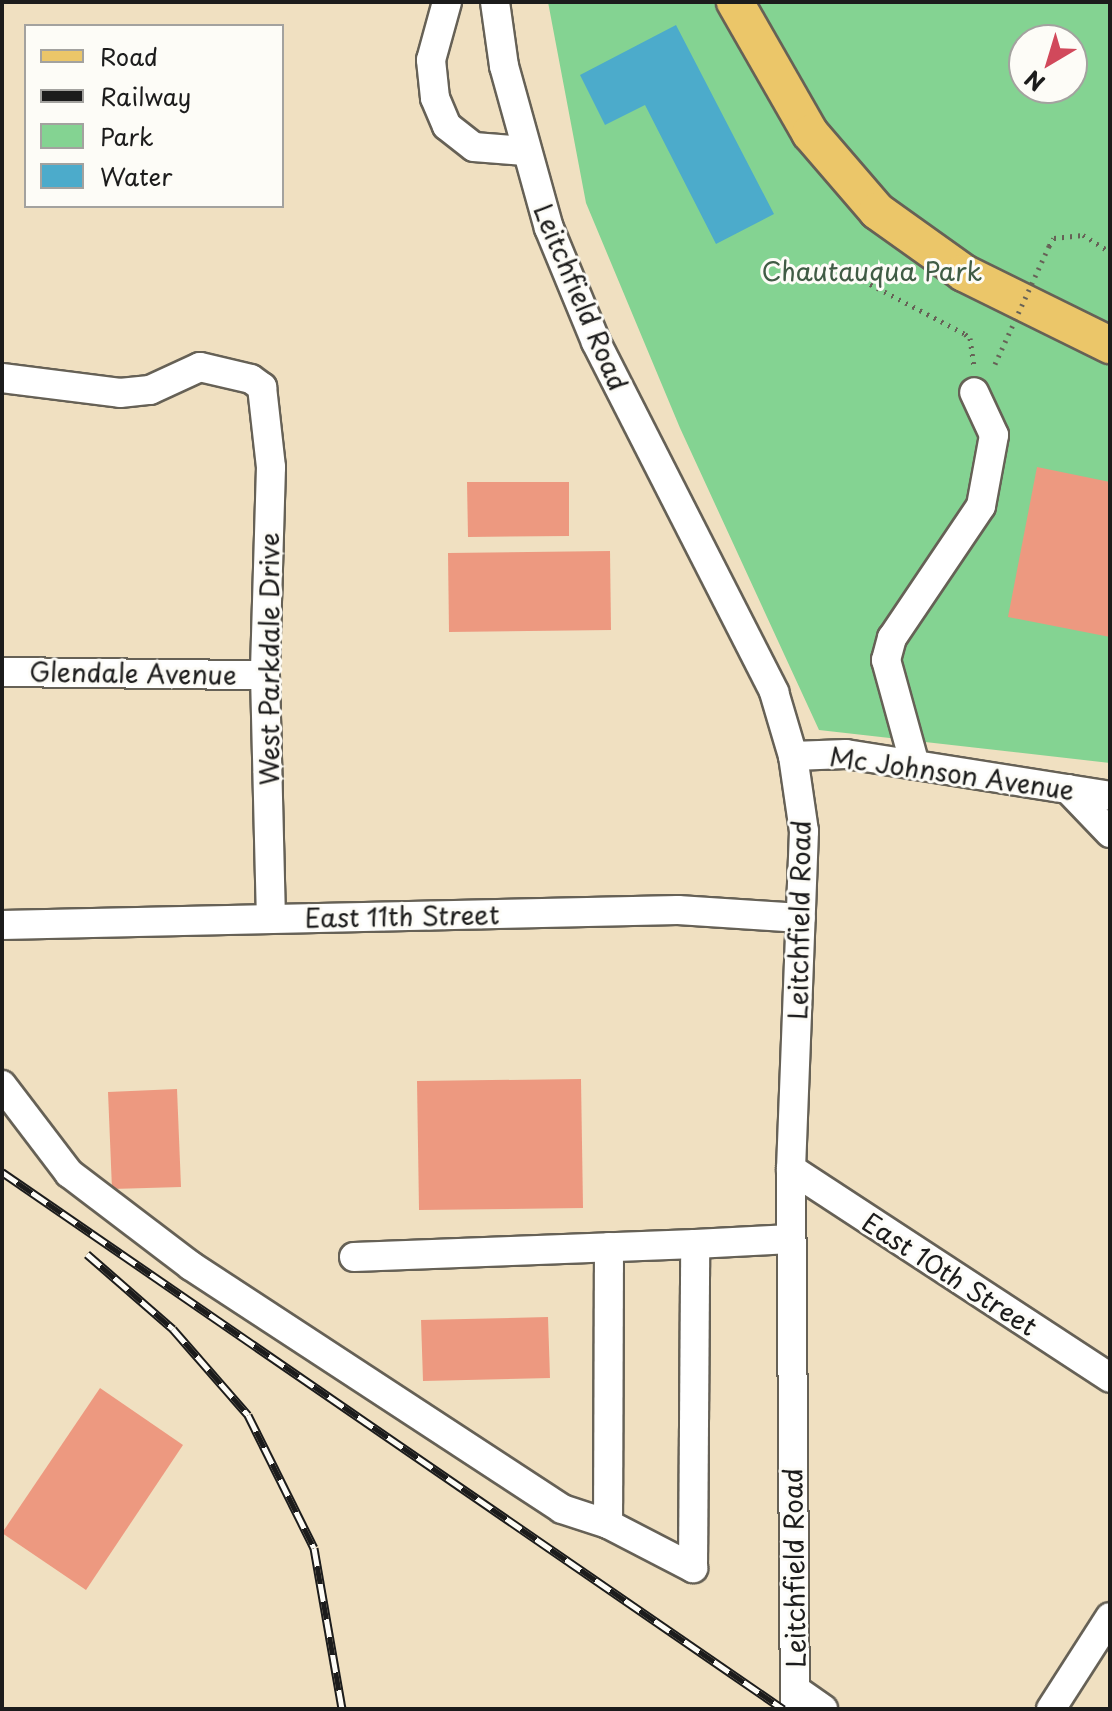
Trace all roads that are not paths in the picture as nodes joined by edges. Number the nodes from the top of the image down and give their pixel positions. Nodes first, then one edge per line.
1 (447, 2) edge
2 (495, 2) edge
3 (735, 2) edge
4 (525, 151) junction
5 (1110, 345) edge
6 (2, 378) edge
7 (974, 392) road end
8 (2, 672) edge
9 (265, 675) junction
10 (793, 756) junction
11 (915, 765) junction
12 (1068, 789) junction
13 (1110, 796) edge
14 (1110, 833) edge
15 (801, 918) junction
16 (271, 919) junction
17 (2, 925) edge
18 (2, 1085) edge
19 (791, 1169) junction
20 (791, 1239) junction
21 (695, 1244) junction
22 (609, 1247) junction
23 (354, 1257) dead end
24 (1110, 1378) edge
25 (608, 1524) junction
26 (1110, 1617) edge
27 (796, 1700) edge
28 (823, 1709) edge
29 (1051, 1709) edge

1 - 4 street
2 - 4 street, Leitchfield Road
3 - 5 main road
4 - 10 street, Leitchfield Road
6 - 9 street, West Parkdale Drive
7 - 11 street
8 - 9 street, Glendale Avenue
9 - 16 street, West Parkdale Drive
10 - 11 street, Mc Johnson Avenue
10 - 15 street, Leitchfield Road
11 - 12 street, Mc Johnson Avenue
12 - 13 street, Mc Johnson Avenue
12 - 14 street
15 - 16 street, East 11th Street
15 - 19 street, Leitchfield Road
16 - 17 street, East 11th Street
18 - 25 street
19 - 20 street, Leitchfield Road
19 - 24 street, East 10th Street
20 - 21 street
20 - 27 street, Leitchfield Road
21 - 22 street
21 - 25 street
22 - 23 street
22 - 25 street
26 - 29 street
27 - 28 street

